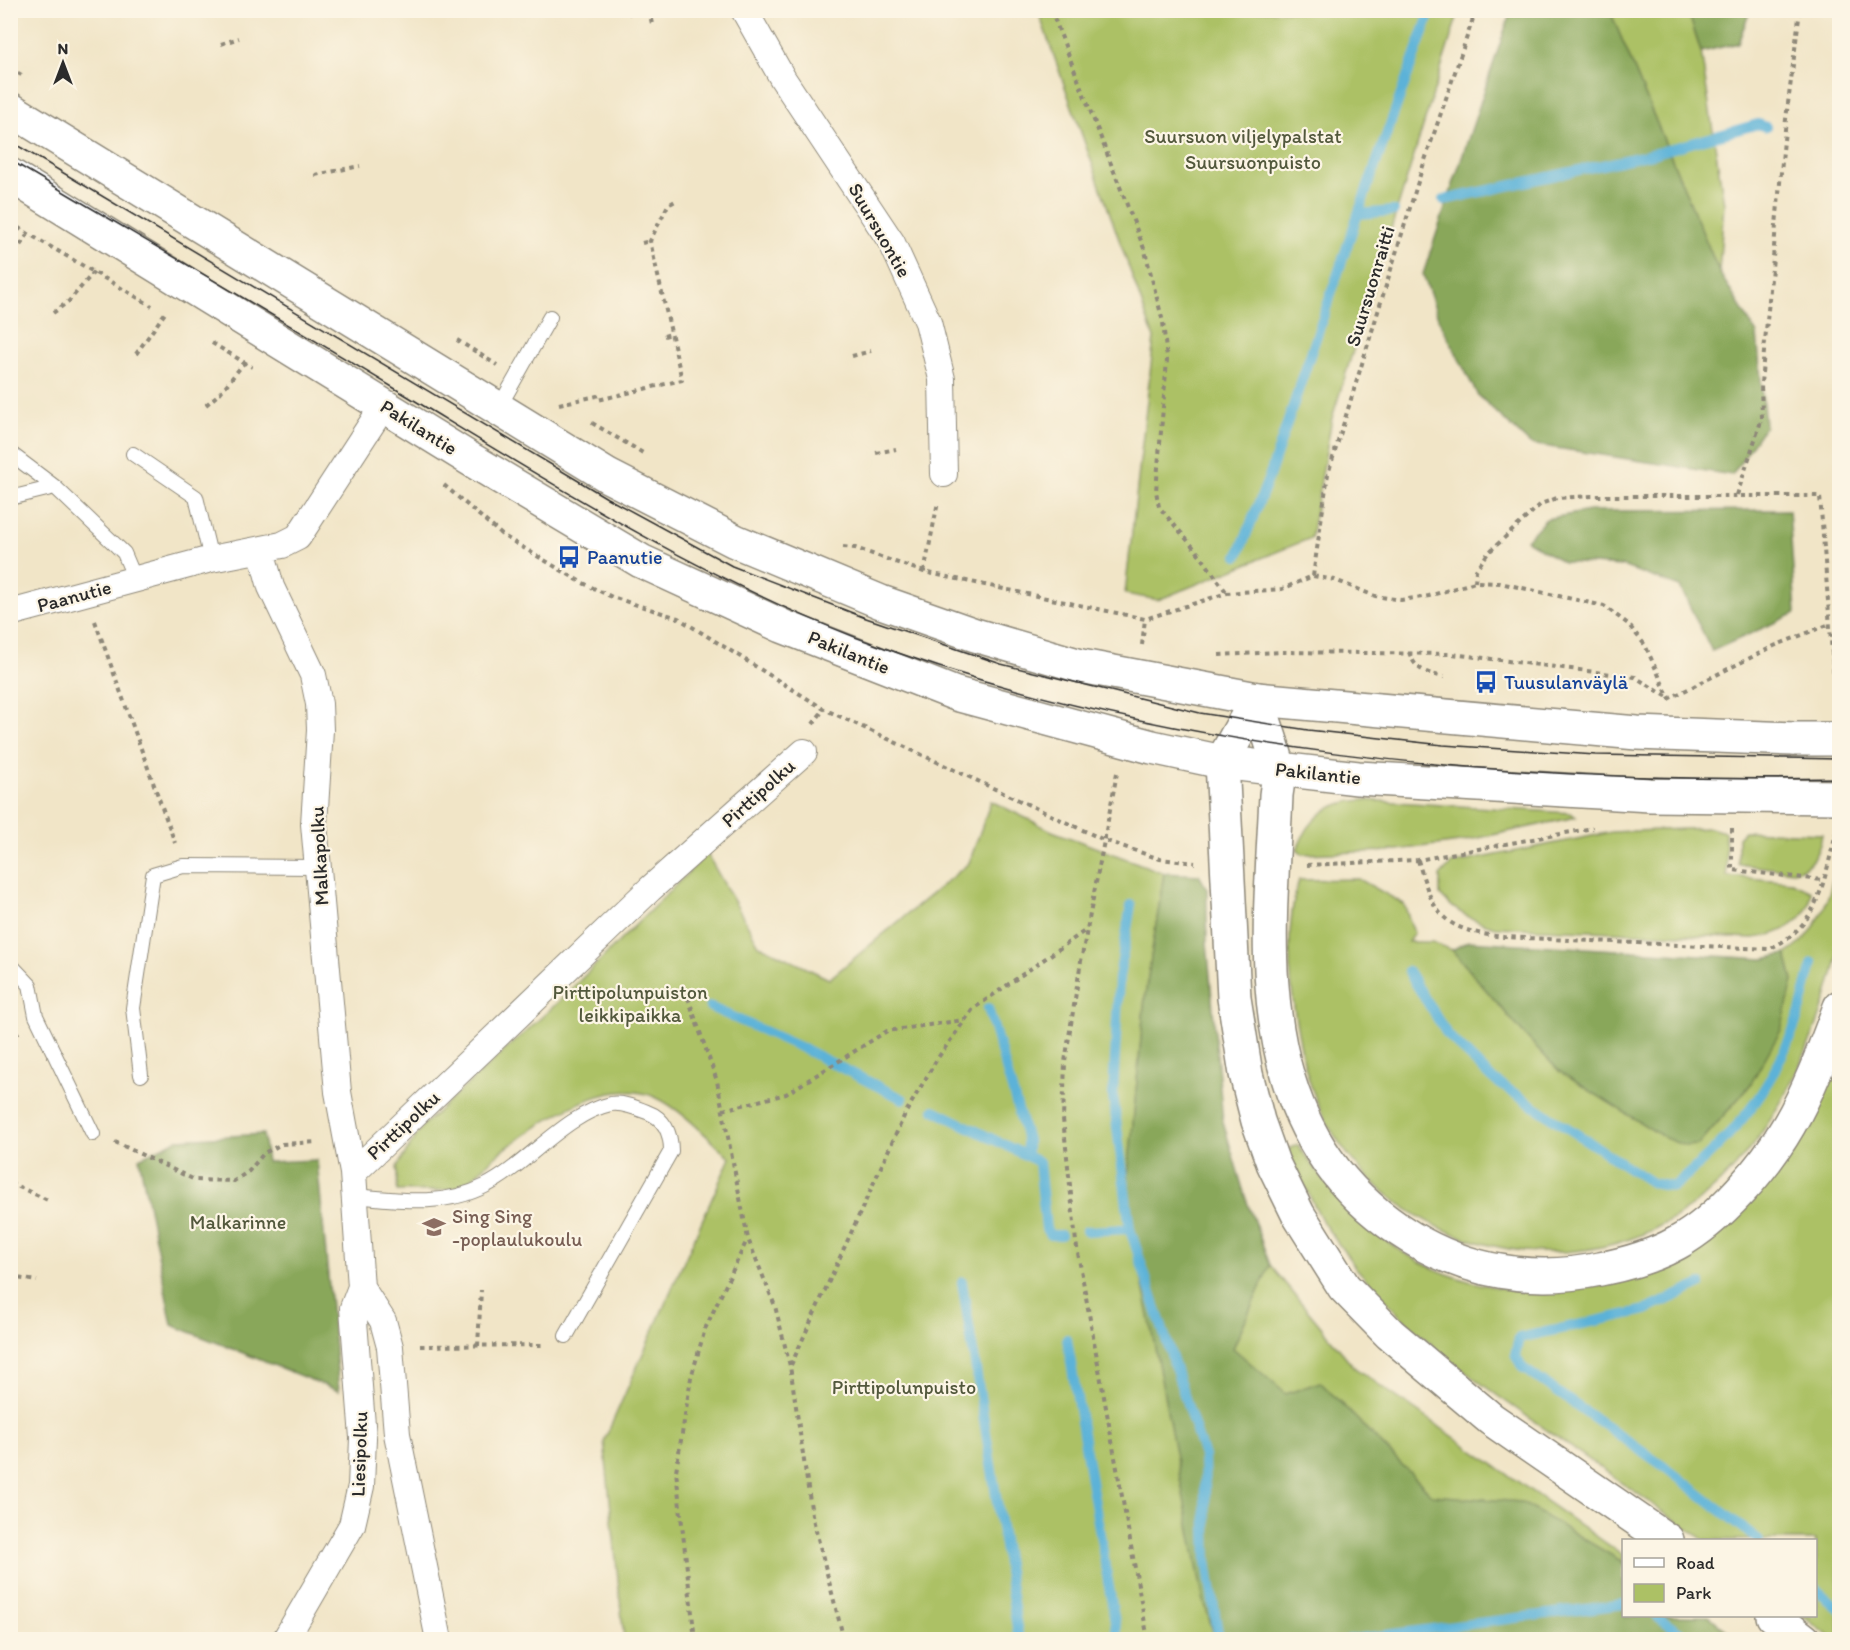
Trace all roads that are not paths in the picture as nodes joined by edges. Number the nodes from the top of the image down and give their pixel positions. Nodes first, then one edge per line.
1 (744, 10) edge
2 (10, 109) edge
3 (10, 175) edge
4 (550, 317) dead end
5 (384, 405) junction
6 (498, 409) junction
7 (10, 453) edge
8 (133, 454) dead end
9 (944, 474) road end
10 (55, 486) junction
11 (10, 498) edge
12 (261, 550) junction
13 (211, 559) junction
14 (135, 579) junction
15 (10, 613) edge
16 (1257, 699) junction
17 (1838, 726) edge
18 (804, 752) dead end
19 (1222, 762) junction
20 (1279, 769) junction
21 (1839, 797) edge
22 (319, 867) junction
23 (10, 964) edge
24 (1839, 1007) edge
25 (141, 1076) dead end
26 (93, 1134) road end
27 (354, 1184) junction
28 (362, 1287) junction
29 (566, 1336) road end
30 (1666, 1539) edge
31 (1774, 1617) edge
32 (285, 1640) edge
33 (439, 1640) edge
34 (1804, 1640) edge

1 - 9 street, Suursuontie
2 - 6 main road
3 - 5 main road, Pakilantie
4 - 6 lane
5 - 12 street, Paanutie
5 - 19 main road, Pakilantie
6 - 16 main road
7 - 10 lane
8 - 13 lane
10 - 11 lane
10 - 14 lane
12 - 13 street, Paanutie
12 - 22 street, Malkapolku
13 - 14 street, Paanutie
14 - 15 street, Paanutie
16 - 17 main road, bridge
16 - 19 main road
16 - 20 main road
18 - 27 street, Pirttipolku
19 - 20 main road, Pakilantie
19 - 30 main road
20 - 21 main road, Pakilantie
20 - 24 main road
22 - 25 lane
22 - 27 street, Malkapolku
23 - 26 lane
27 - 28 street
27 - 29 lane
28 - 32 street, Liesipolku
28 - 33 street
31 - 34 main road

